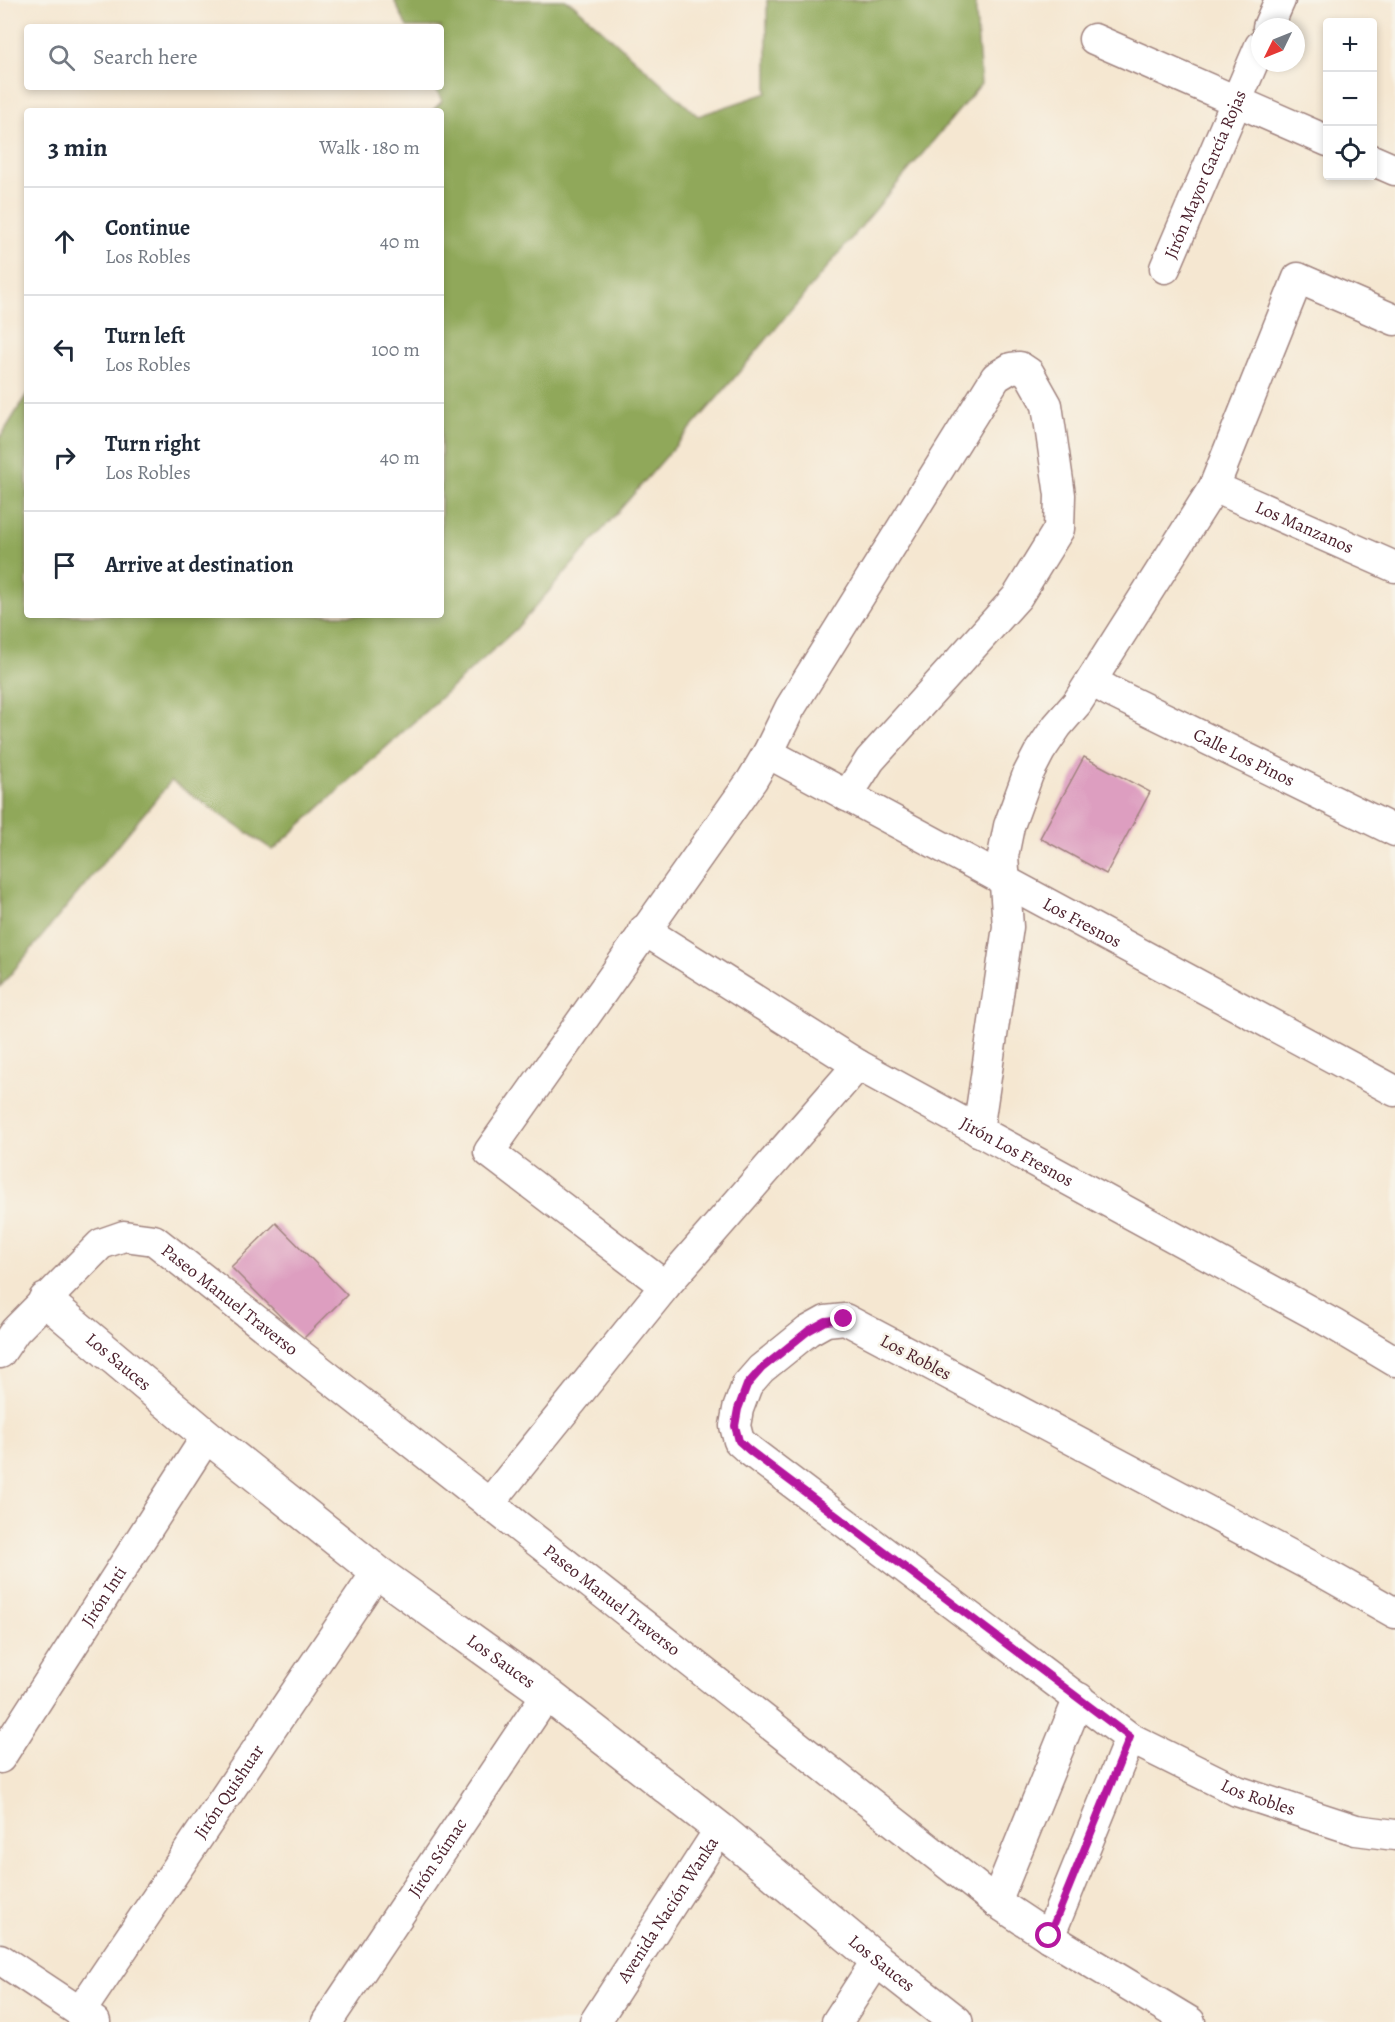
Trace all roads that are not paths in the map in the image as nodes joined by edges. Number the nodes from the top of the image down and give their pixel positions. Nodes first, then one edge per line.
1 (1280, 0) edge
2 (1272, 18) edge
3 (1094, 39) dead end
4 (1251, 68) edge
5 (1237, 101) junction
6 (1323, 139) edge
7 (1377, 162) edge
8 (1395, 170) edge
9 (1165, 268) dead end
10 (1395, 320) edge
11 (1214, 487) junction
12 (1395, 567) edge
13 (1092, 681) junction
14 (768, 753) junction
15 (847, 796) junction
16 (1395, 831) edge
17 (1005, 881) junction
18 (644, 930) junction
19 (858, 1065) junction
20 (1395, 1091) edge
21 (978, 1131) junction
22 (665, 1286) junction
23 (45, 1300) junction
24 (0, 1353) edge
25 (1395, 1361) edge
26 (207, 1436) junction
27 (489, 1504) junction
28 (377, 1572) junction
29 (1395, 1613) edge
30 (547, 1694) junction
31 (1079, 1698) junction
32 (1130, 1737) junction
33 (0, 1758) edge
34 (720, 1829) junction
35 (1395, 1835) edge
36 (996, 1902) junction
37 (1049, 1936) junction
38 (0, 1959) edge
39 (878, 1960) junction
40 (88, 2017) edge
41 (327, 2022) edge
42 (595, 2022) edge
43 (837, 2022) edge
44 (956, 2022) edge
45 (1190, 2022) edge

1 - 2 street
3 - 5 street
4 - 5 street, Jirón Mayor García Rojas
5 - 6 street
5 - 9 street, Jirón Mayor García Rojas
7 - 8 street
10 - 11 street
11 - 12 street, Los Manzanos
11 - 13 street
13 - 16 street, Calle Los Pinos
13 - 17 street
14 - 15 street, Los Fresnos
14 - 15 street
14 - 18 street
15 - 17 street, Los Fresnos
17 - 20 street, Los Fresnos
17 - 21 street
18 - 19 street, Jirón Los Fresnos
18 - 22 street
19 - 21 street, Jirón Los Fresnos
19 - 22 street
21 - 25 street, Jirón Los Fresnos
22 - 27 street
23 - 24 street, Paseo Manuel Traverso
23 - 26 street, Los Sauces
23 - 27 street, Paseo Manuel Traverso
26 - 28 street, Los Sauces
26 - 33 street, Jirón Inti
27 - 36 street, Paseo Manuel Traverso
28 - 30 street, Los Sauces
28 - 40 street, Jirón Quishuar
29 - 31 street, Los Robles
30 - 34 street, Los Sauces
30 - 41 street, Jirón Súmac
31 - 32 street, Los Robles
31 - 36 street
32 - 35 street, Los Robles
32 - 37 street
34 - 39 street, Los Sauces
34 - 42 street, Avenida Nación Wanka
36 - 37 street, Paseo Manuel Traverso
37 - 45 street, Paseo Manuel Traverso
38 - 40 street
39 - 43 street
39 - 44 street, Los Sauces

